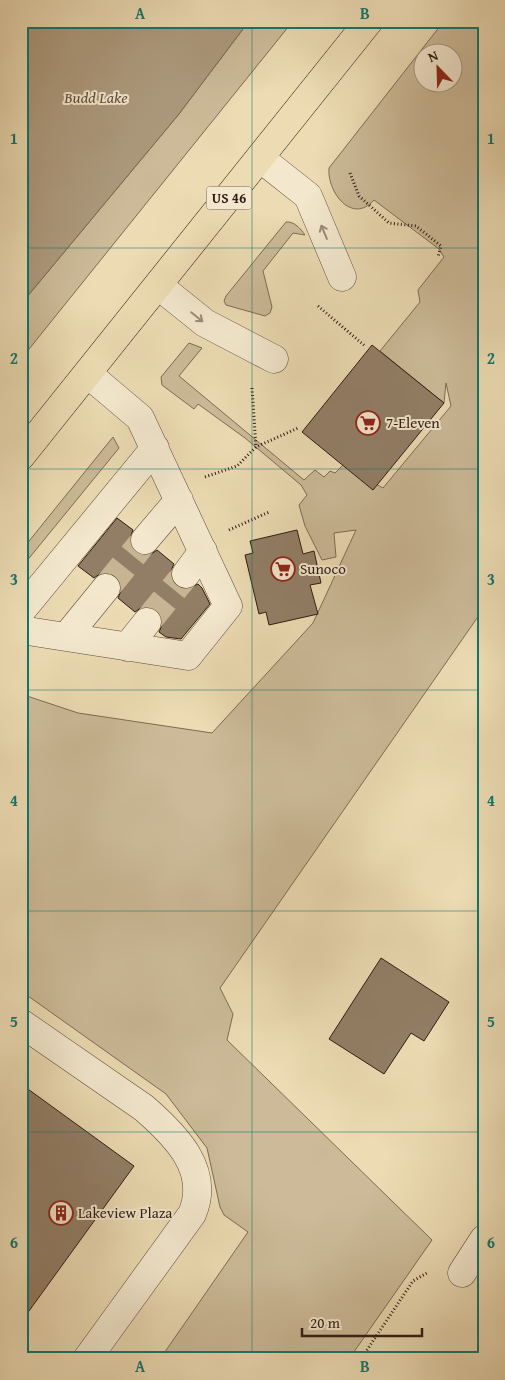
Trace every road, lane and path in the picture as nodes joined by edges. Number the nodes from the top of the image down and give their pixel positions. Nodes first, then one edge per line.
1 (369, 21) edge
2 (260, 158) junction
3 (350, 173) dead end
4 (438, 257) dead end
5 (342, 277) dead end
6 (159, 286) junction
7 (318, 306) dead end
8 (366, 346) dead end
9 (274, 359) dead end
10 (88, 374) junction
11 (252, 386) dead end
12 (298, 428) dead end
13 (256, 447) junction
14 (155, 448) junction
15 (21, 456) edge
16 (237, 466) dead end
17 (179, 500) junction
18 (269, 512) dead end
19 (145, 540) tunnel mouth
20 (201, 547) junction
21 (186, 574) tunnel mouth
22 (106, 588) tunnel mouth
23 (21, 611) edge
24 (147, 622) tunnel mouth
25 (21, 630) edge
26 (66, 637) junction
27 (128, 647) junction
28 (21, 1023) edge
29 (484, 1240) edge
30 (462, 1273) joint
31 (86, 1359) edge
32 (361, 1359) edge

1 - 2 main road, US 46
5 -> 2 street
2 - 6 main road, US 46
3 - 4 path
6 -> 9 street
6 - 10 main road, US 46
7 - 8 path
10 - 14 street
10 - 15 main road, US 46
11 - 13 path
12 - 13 path
13 - 16 path
14 - 17 street
14 - 23 street
17 - 19 street
17 - 20 street
18 - 20 path
20 - 21 street
20 - 27 street
22 - 26 street
24 - 27 street
25 - 26 street
26 - 27 street
28 - 31 street
29 - 30 street
30 - 32 path

